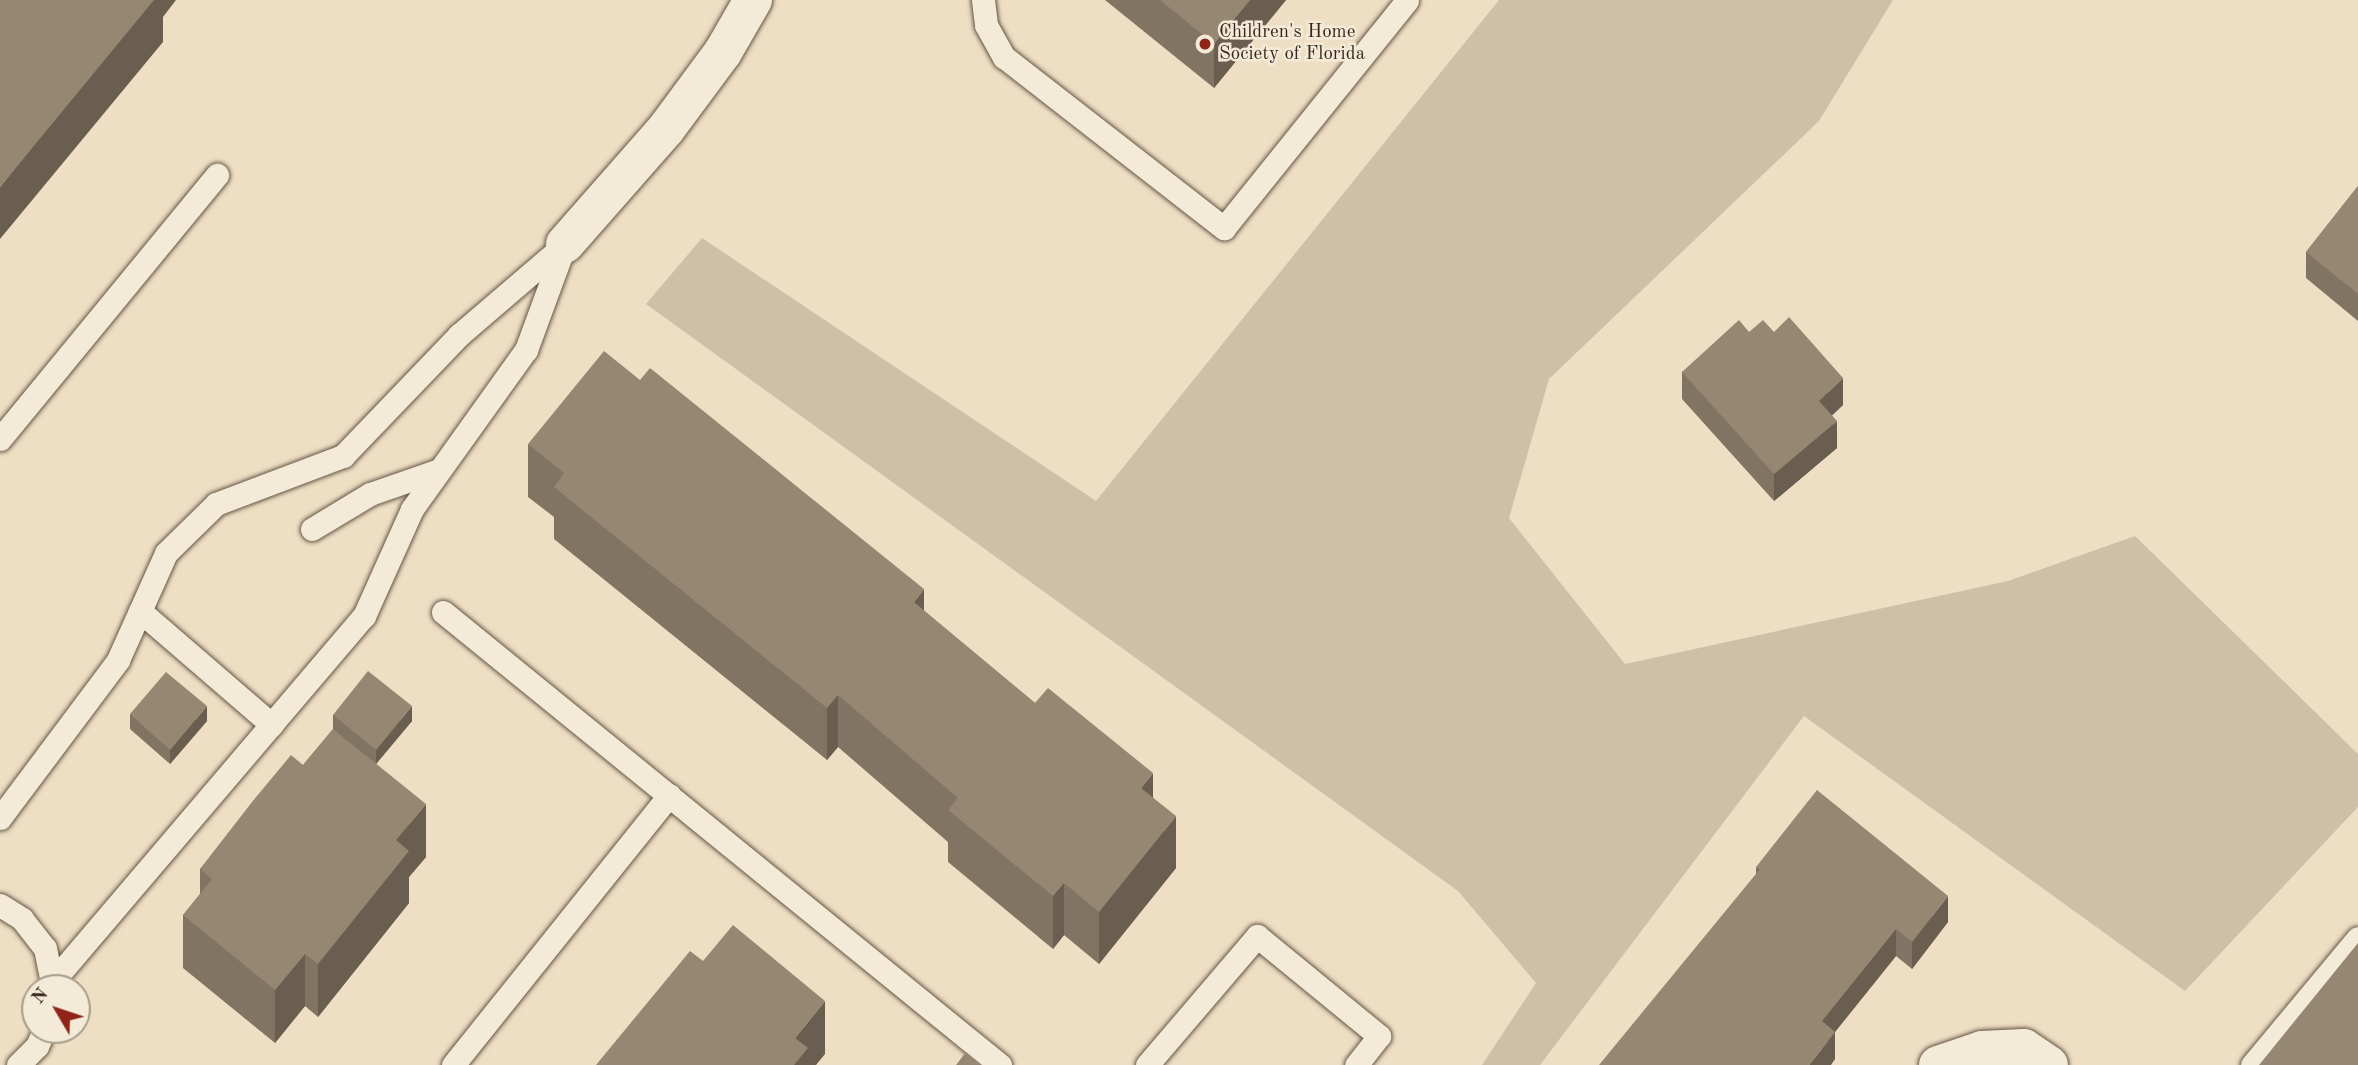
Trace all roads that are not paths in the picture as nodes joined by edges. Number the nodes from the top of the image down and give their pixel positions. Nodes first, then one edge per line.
1 (753, 0) edge
2 (984, 0) edge
3 (1407, 0) edge
4 (216, 175) dead end
5 (565, 244) junction
6 (0, 439) edge
7 (439, 470) junction
8 (312, 529) dead end
9 (140, 611) junction
10 (443, 612) dead end
11 (272, 724) junction
12 (669, 796) junction
13 (0, 818) edge
14 (0, 905) edge
15 (2358, 938) edge
16 (51, 974) edge
17 (62, 974) edge
18 (38, 1044) edge
19 (31, 1061) edge
20 (453, 1065) edge
21 (1000, 1065) edge
22 (1147, 1065) edge
23 (1356, 1065) edge
24 (1938, 1065) edge
25 (2049, 1065) edge
26 (2252, 1065) edge

1 - 5 street
2 - 3 lane
4 - 6 lane
5 - 7 lane
5 - 9 lane
7 - 8 lane
7 - 11 lane
9 - 11 lane
9 - 13 lane
10 - 12 lane
11 - 17 lane
12 - 20 lane
12 - 21 lane
14 - 16 lane
15 - 26 lane
18 - 19 lane
22 - 23 lane
24 - 25 street

